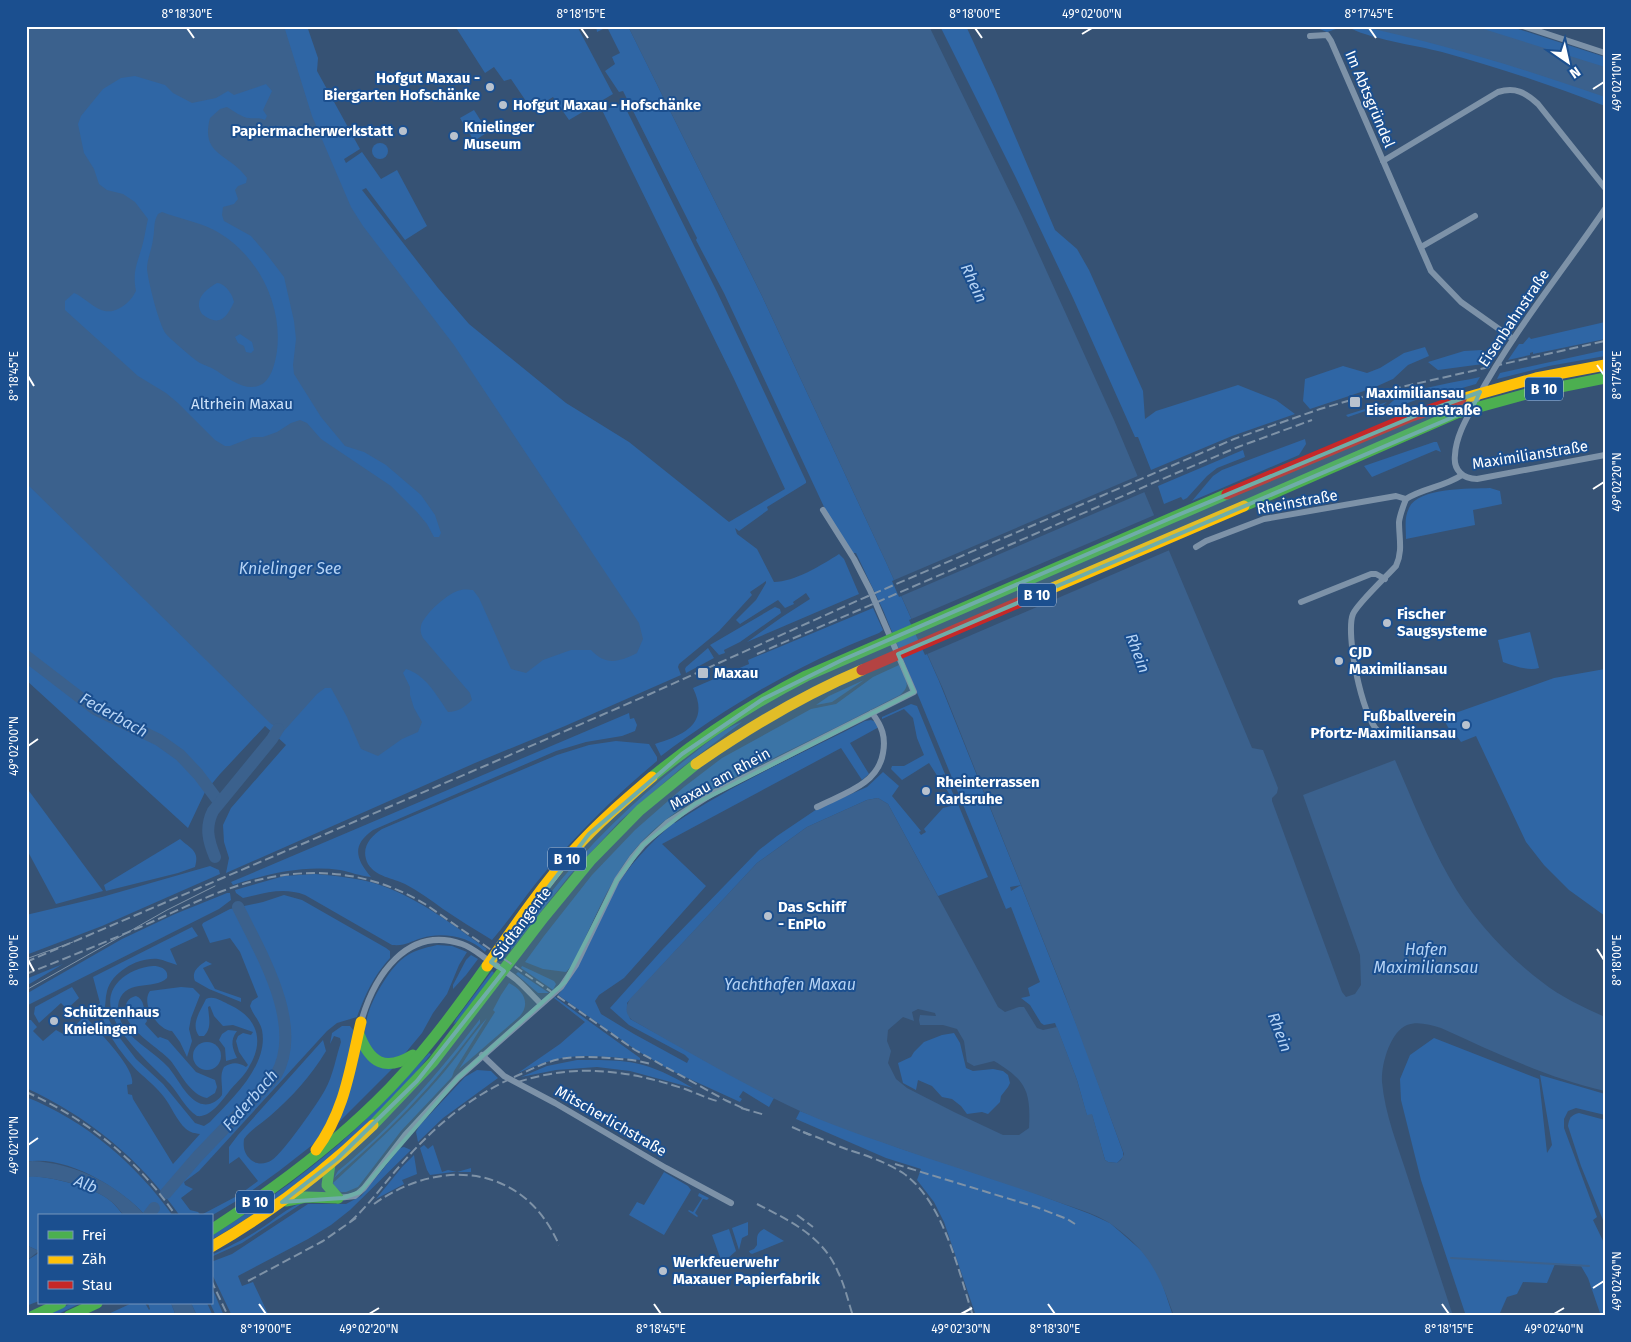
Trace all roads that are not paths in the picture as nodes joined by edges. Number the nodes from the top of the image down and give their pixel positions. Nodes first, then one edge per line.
1 (1524, 26) edge
2 (1310, 36) dead end
3 (1605, 53) edge
4 (1383, 161) junction
5 (1605, 188) edge
6 (1605, 209) edge
7 (1475, 216) dead end
8 (1421, 247) junction
9 (1513, 339) junction
10 (1605, 366) edge
11 (1605, 378) edge
12 (1605, 455) edge
13 (1462, 475) junction
14 (1406, 499) junction
15 (1348, 505) joint
16 (823, 510) dead end
17 (1196, 548) dead end
18 (1385, 579) junction
19 (1301, 602) dead end
20 (872, 713) junction
21 (1395, 736) dead end
22 (817, 807) dead end
23 (541, 1004) junction
24 (361, 1022) joint
25 (359, 1034) junction
26 (429, 1043) junction
27 (482, 1055) junction
28 (330, 1164) junction
29 (298, 1171) junction
30 (338, 1198) junction
31 (282, 1202) junction
32 (731, 1203) dead end
33 (212, 1229) edge
34 (212, 1246) edge
35 (59, 1304) edge
36 (95, 1304) edge
37 (73, 1315) edge
38 (33, 1316) edge

1 - 3 street
2 - 4 street, Im Abtsgründel
4 - 5 street
4 - 8 street
6 - 9 street, Eisenbahnstraße
7 - 8 street
8 - 9 street
9 - 13 street, Eisenbahnstraße
10 - 26 highway, Südtangente / B 10
11 - 28 highway, Südtangente / B 10
12 - 13 street, Maximilianstraße
13 - 14 street, Maximilianstraße
14 - 15 street, Maximilianstraße
14 - 18 street
15 - 17 street, Rheinstraße
16 - 20 street, Maxau am Rhein
18 - 19 street
18 - 21 street
20 - 22 street
20 - 23 street, Maxau am Rhein
23 - 24 street
23 - 27 street, Maxau am Rhein
24 - 25 highway
25 - 26 highway
25 - 29 highway
26 - 29 highway, Südtangente / B 10
27 - 30 street, Maxau am Rhein
27 - 32 street, Mitscherlichstraße
28 - 30 highway
28 - 31 highway, Südtangente / B 10
29 - 33 highway, Südtangente / B 10
30 - 31 highway
31 - 34 highway, Südtangente / B 10
35 - 38 highway
36 - 37 highway

